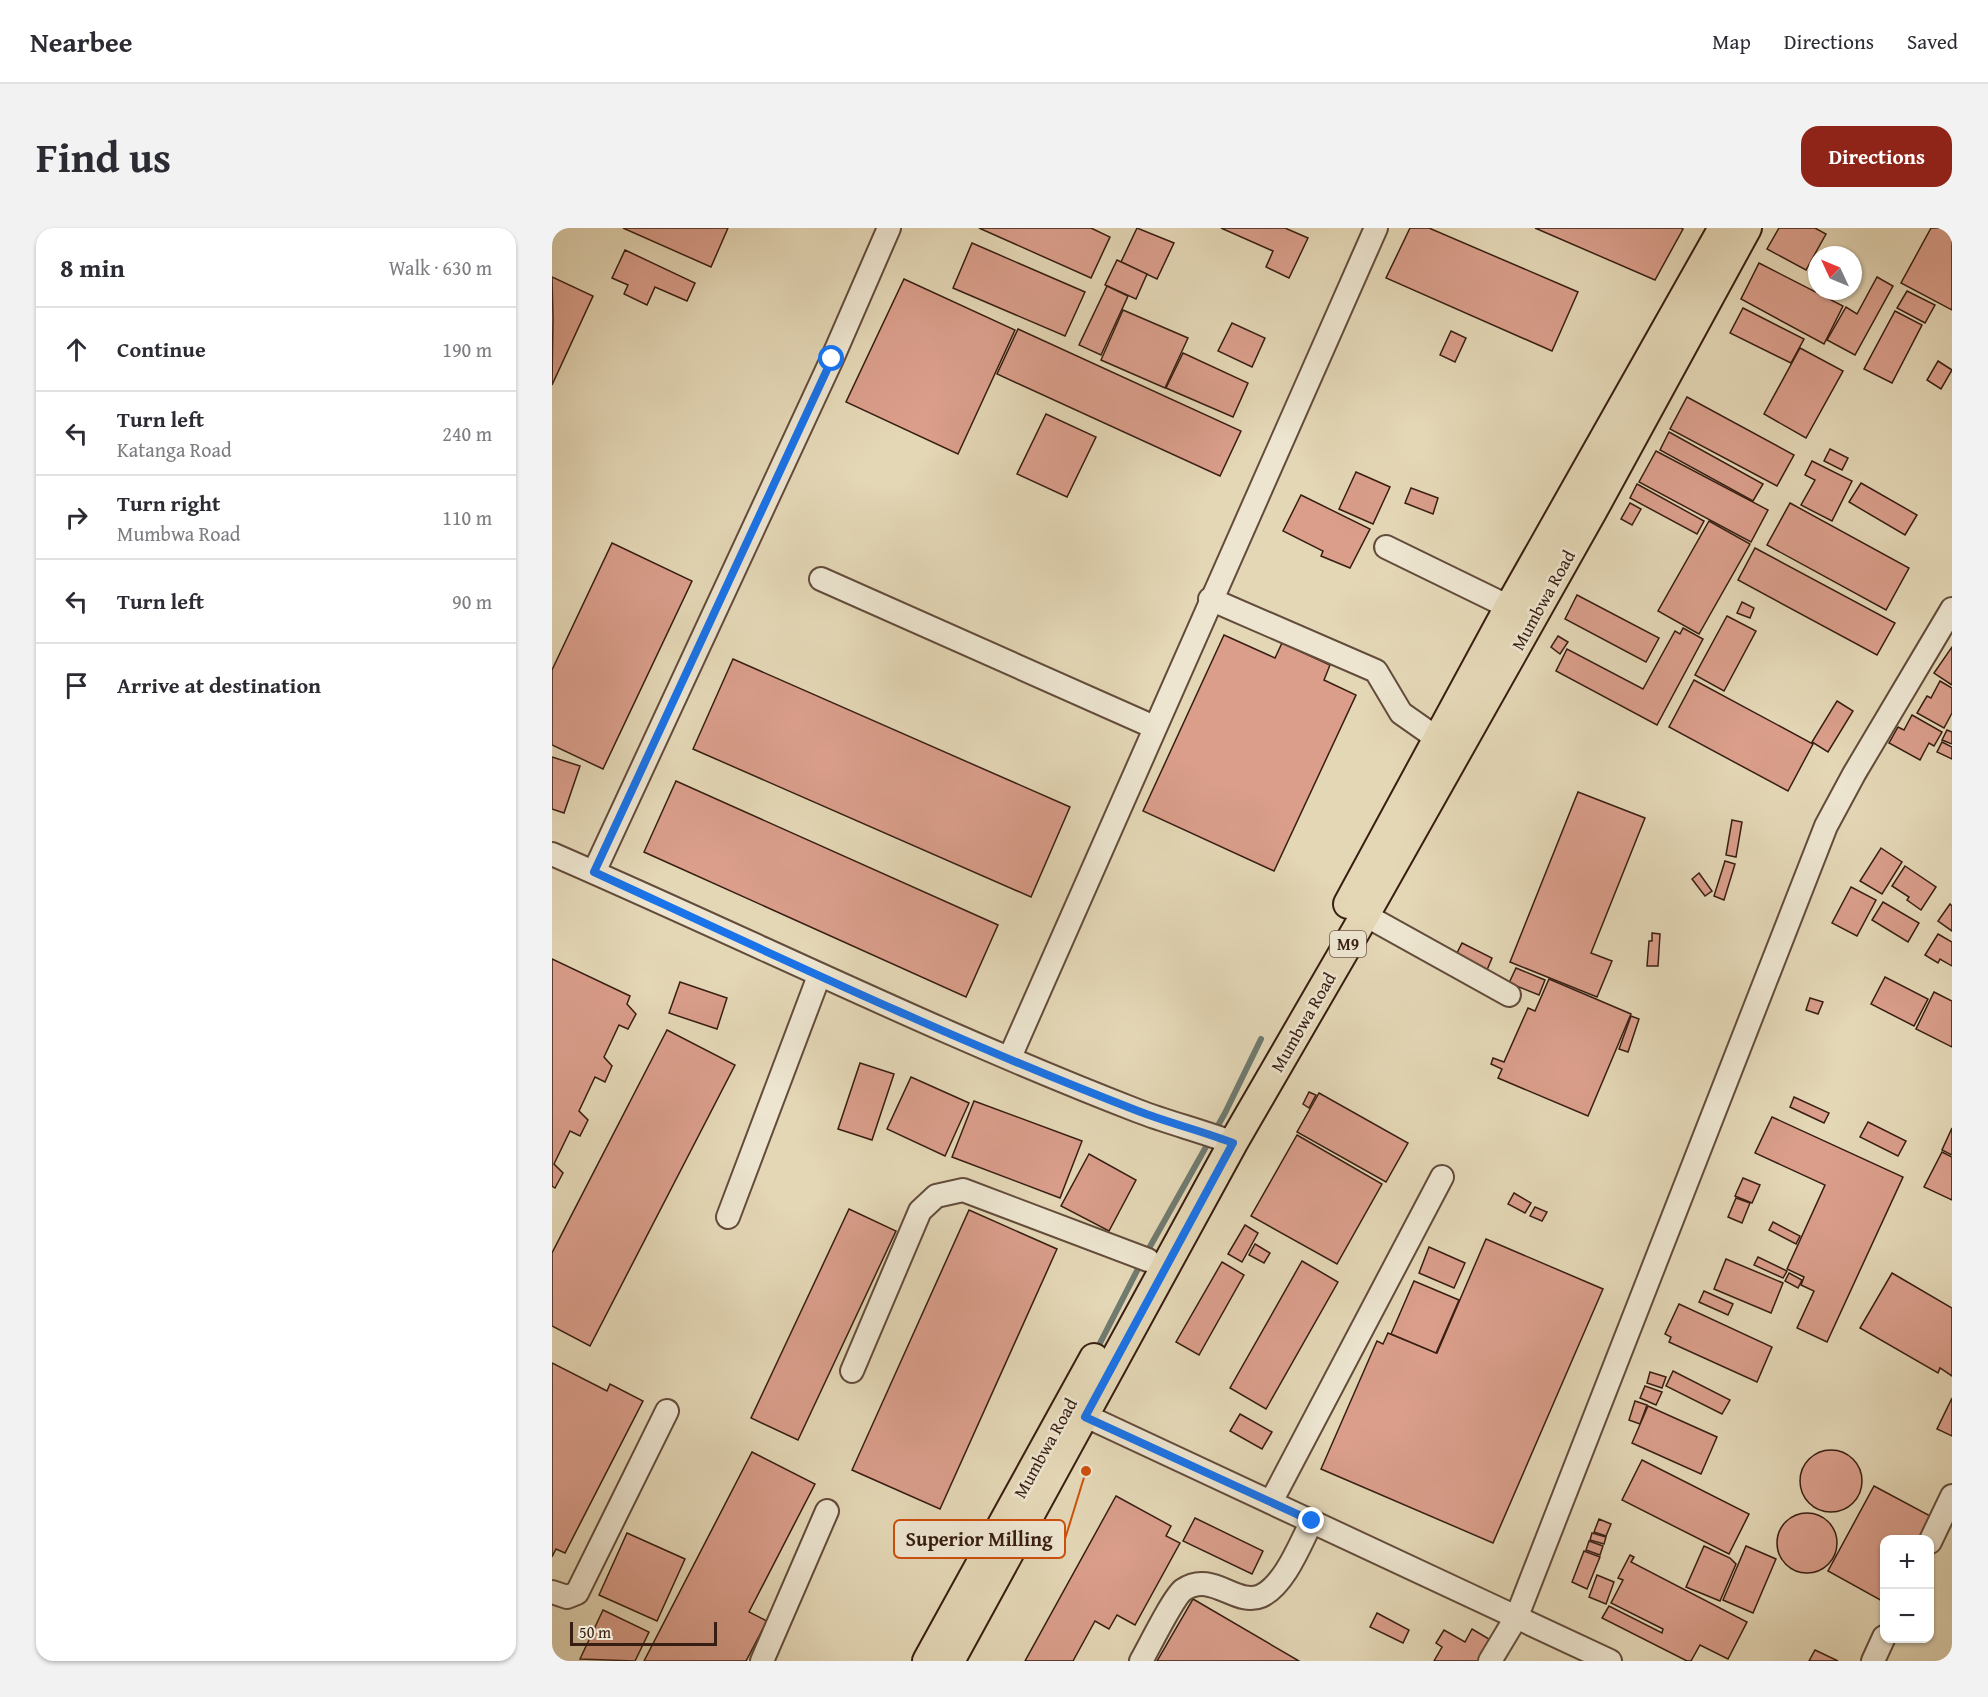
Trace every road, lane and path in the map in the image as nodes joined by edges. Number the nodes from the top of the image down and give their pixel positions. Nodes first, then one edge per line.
1 (889, 228) edge
2 (1376, 228) edge
3 (1723, 228) edge
4 (1747, 228) edge
5 (1386, 547) dead end
6 (820, 579) dead end
7 (1210, 599) junction
8 (1509, 607) junction
9 (1952, 609) edge
10 (1154, 727) junction
11 (1438, 739) junction
12 (552, 854) edge
13 (594, 872) junction
14 (1365, 915) junction
15 (819, 976) junction
16 (1509, 994) dead end
17 (1010, 1057) junction
18 (1225, 1140) junction
19 (1442, 1177) dead end
20 (728, 1216) dead end
21 (1148, 1260) junction
22 (852, 1371) dead end
23 (667, 1411) dead end
24 (1076, 1412) junction
25 (1952, 1496) edge
26 (1271, 1502) junction
27 (827, 1511) dead end
28 (1312, 1521) junction
29 (1932, 1535) edge
30 (552, 1592) edge
31 (1517, 1616) junction
32 (1881, 1643) edge
33 (765, 1660) edge
34 (927, 1661) edge
35 (950, 1661) edge
36 (1141, 1661) edge
37 (1491, 1661) edge
38 (1610, 1661) edge
39 (1873, 1661) edge

1 - 13 street
2 - 7 street
3 - 8 main road, Mumbwa Road / M9
4 - 14 main road, Mumbwa Road / M9
5 - 8 street
6 - 10 street
7 - 10 street
7 - 11 street
8 - 11 main road, Mumbwa Road / M9
9 - 31 street
10 - 17 street
11 - 18 main road, Mumbwa Road / M9
12 - 13 street
13 - 15 street
14 - 16 street
14 - 18 main road, Mumbwa Road / M9
15 - 17 street
15 - 20 street
17 - 18 street
18 - 21 main road, Mumbwa Road / M9
18 - 24 main road, Mumbwa Road / M9
19 - 26 street
21 - 22 street
21 - 24 main road, Mumbwa Road / M9
23 - 30 street
24 - 26 street
24 - 34 main road, Mumbwa Road / M9
24 - 35 main road, Mumbwa Road / M9
25 - 29 street
26 - 28 street
27 - 33 street
28 - 31 street
28 - 36 street
31 - 37 street
31 - 38 street
32 - 39 street

